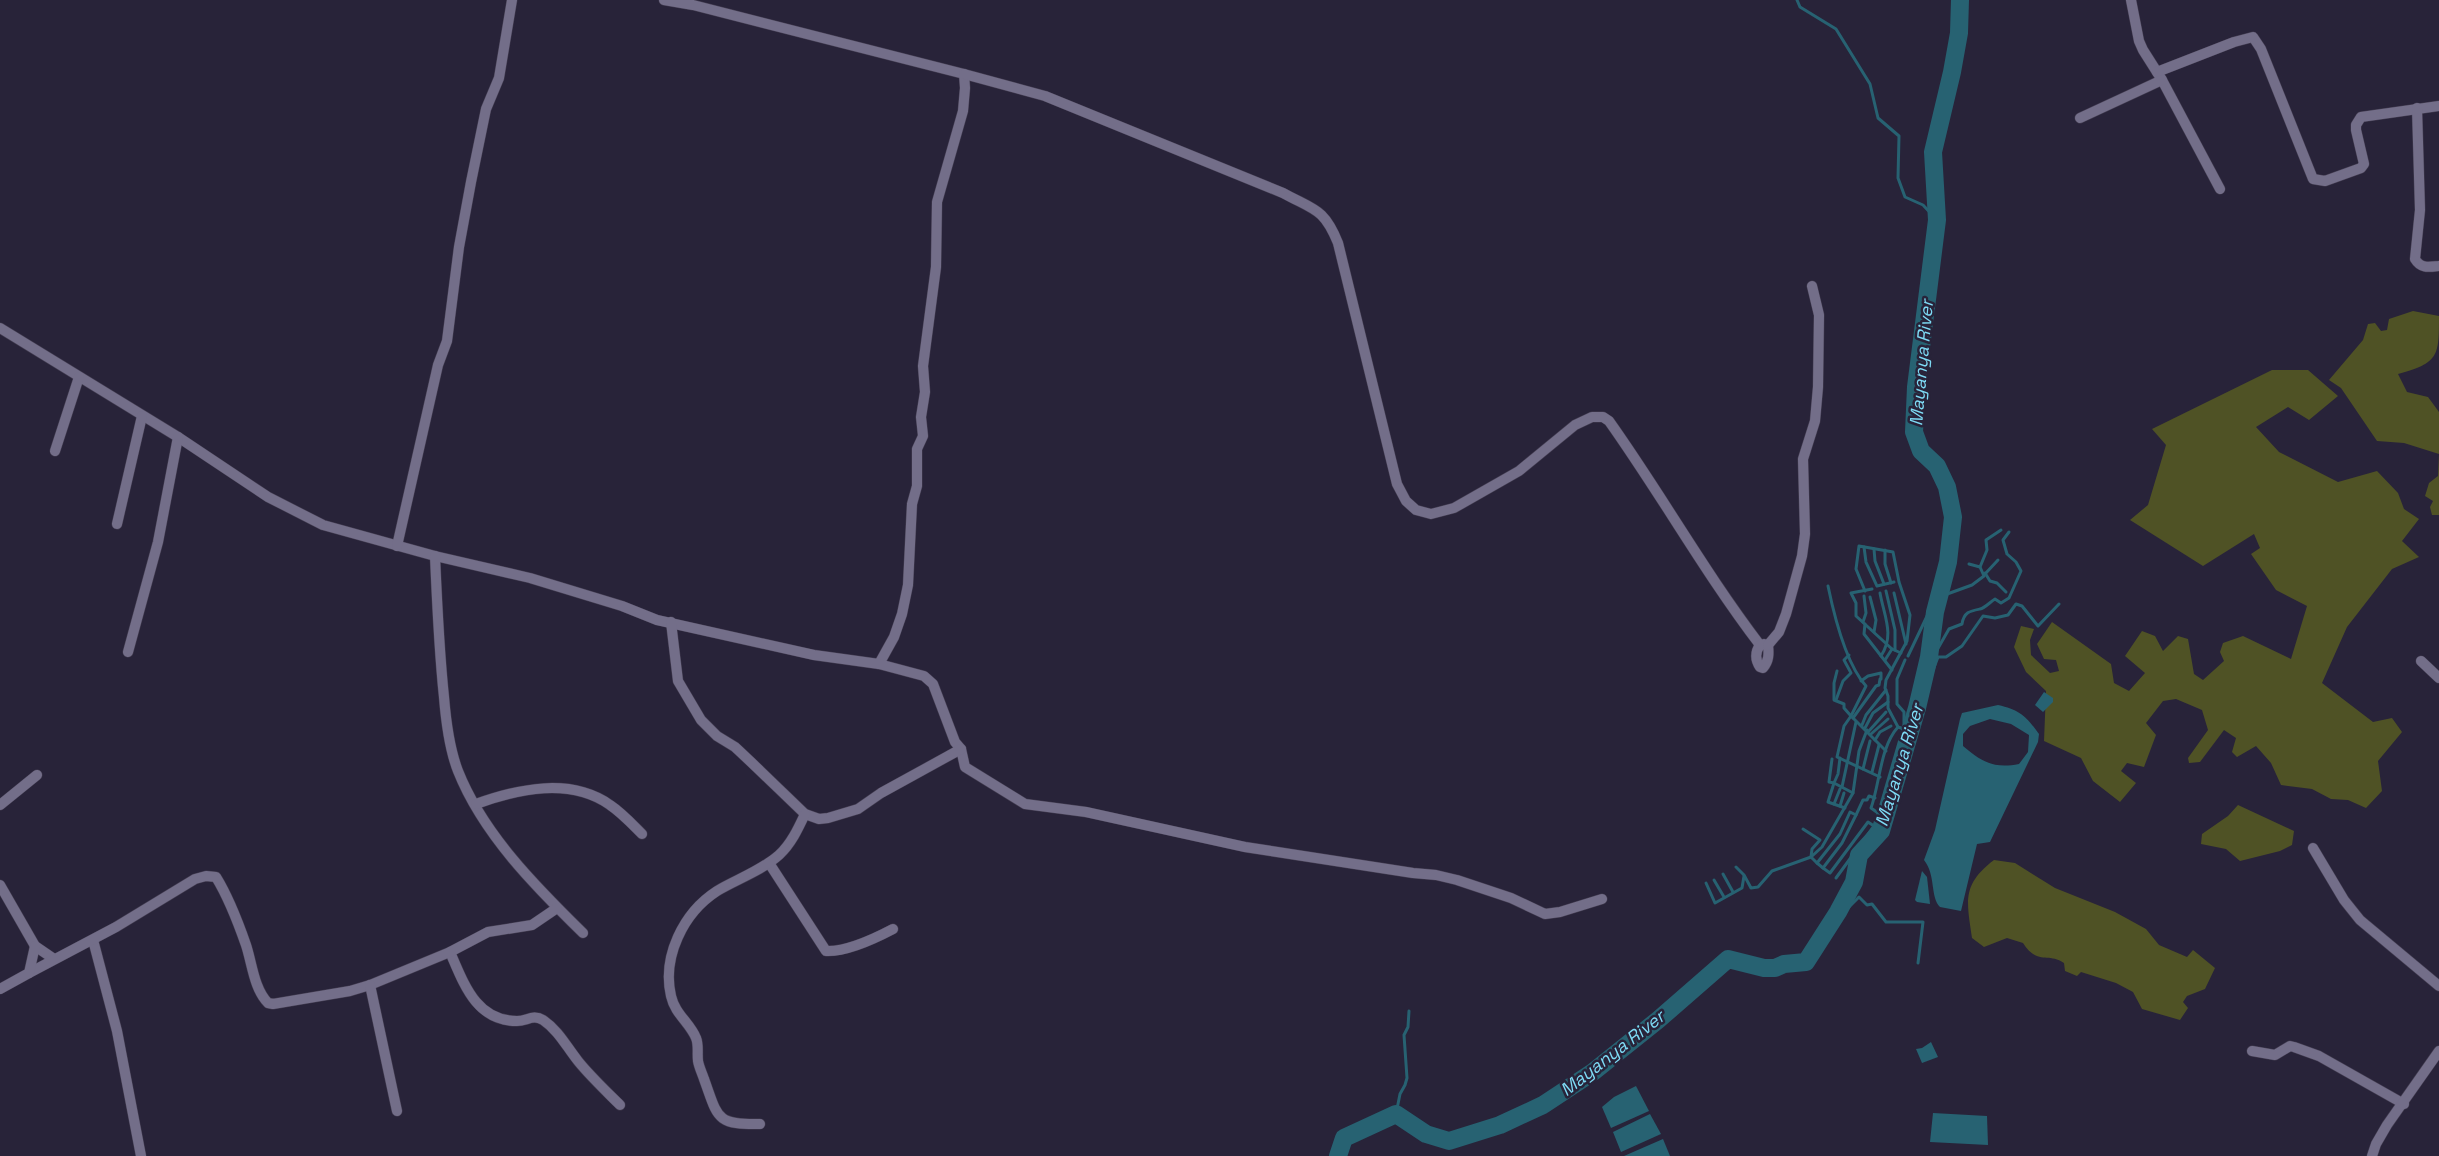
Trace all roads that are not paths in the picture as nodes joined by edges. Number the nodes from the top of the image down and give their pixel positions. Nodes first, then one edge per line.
1 (512, 0) edge
2 (664, 0) edge
3 (2131, 0) edge
4 (964, 74) junction
5 (2159, 76) junction
6 (2439, 106) edge
7 (2417, 108) junction
8 (2080, 118) dead end
9 (2220, 189) dead end
10 (2439, 266) edge
11 (1812, 286) dead end
12 (0, 328) edge
13 (79, 377) junction
14 (142, 416) junction
15 (178, 438) junction
16 (54, 451) dead end
17 (117, 524) dead end
18 (397, 546) junction
19 (435, 556) junction
20 (671, 622) junction
21 (128, 652) dead end
22 (2421, 661) dead end
23 (879, 664) junction
24 (2439, 678) edge
25 (961, 749) junction
26 (37, 775) dead end
27 (476, 804) junction
28 (0, 805) edge
29 (805, 814) junction
30 (642, 834) dead end
31 (2313, 848) dead end
32 (769, 862) junction
33 (0, 885) edge
34 (1602, 899) dead end
35 (557, 908) junction
36 (893, 929) dead end
37 (583, 934) dead end
38 (93, 940) junction
39 (35, 946) junction
40 (450, 952) junction
41 (54, 959) junction
42 (29, 973) junction
43 (370, 985) junction
44 (2439, 986) edge
45 (0, 990) edge
46 (2439, 1051) edge
47 (2252, 1052) dead end
48 (2404, 1104) junction
49 (620, 1105) dead end
50 (397, 1111) dead end
51 (760, 1124) dead end
52 (141, 1156) edge
53 (2372, 1156) edge

1 - 18 street
2 - 4 street
3 - 5 street
4 - 11 street
4 - 23 street
5 - 7 street
5 - 8 street
5 - 9 street
6 - 7 street
7 - 10 street
12 - 13 street
13 - 14 street
13 - 16 street
14 - 15 street
14 - 17 street
15 - 18 street
15 - 21 street
18 - 19 street
19 - 20 street
19 - 27 street
20 - 23 street
20 - 29 street
22 - 24 street
23 - 25 street
25 - 29 street
25 - 34 street
26 - 28 street
27 - 30 street
27 - 35 street
29 - 32 street
31 - 44 street
32 - 36 street
32 - 51 street
33 - 39 street
35 - 37 street
35 - 40 street
38 - 41 street
38 - 43 street
38 - 52 street
39 - 41 street
39 - 42 street
40 - 43 street
40 - 49 street
41 - 42 street
42 - 45 street
43 - 50 street
46 - 48 street
47 - 48 street
48 - 53 street

